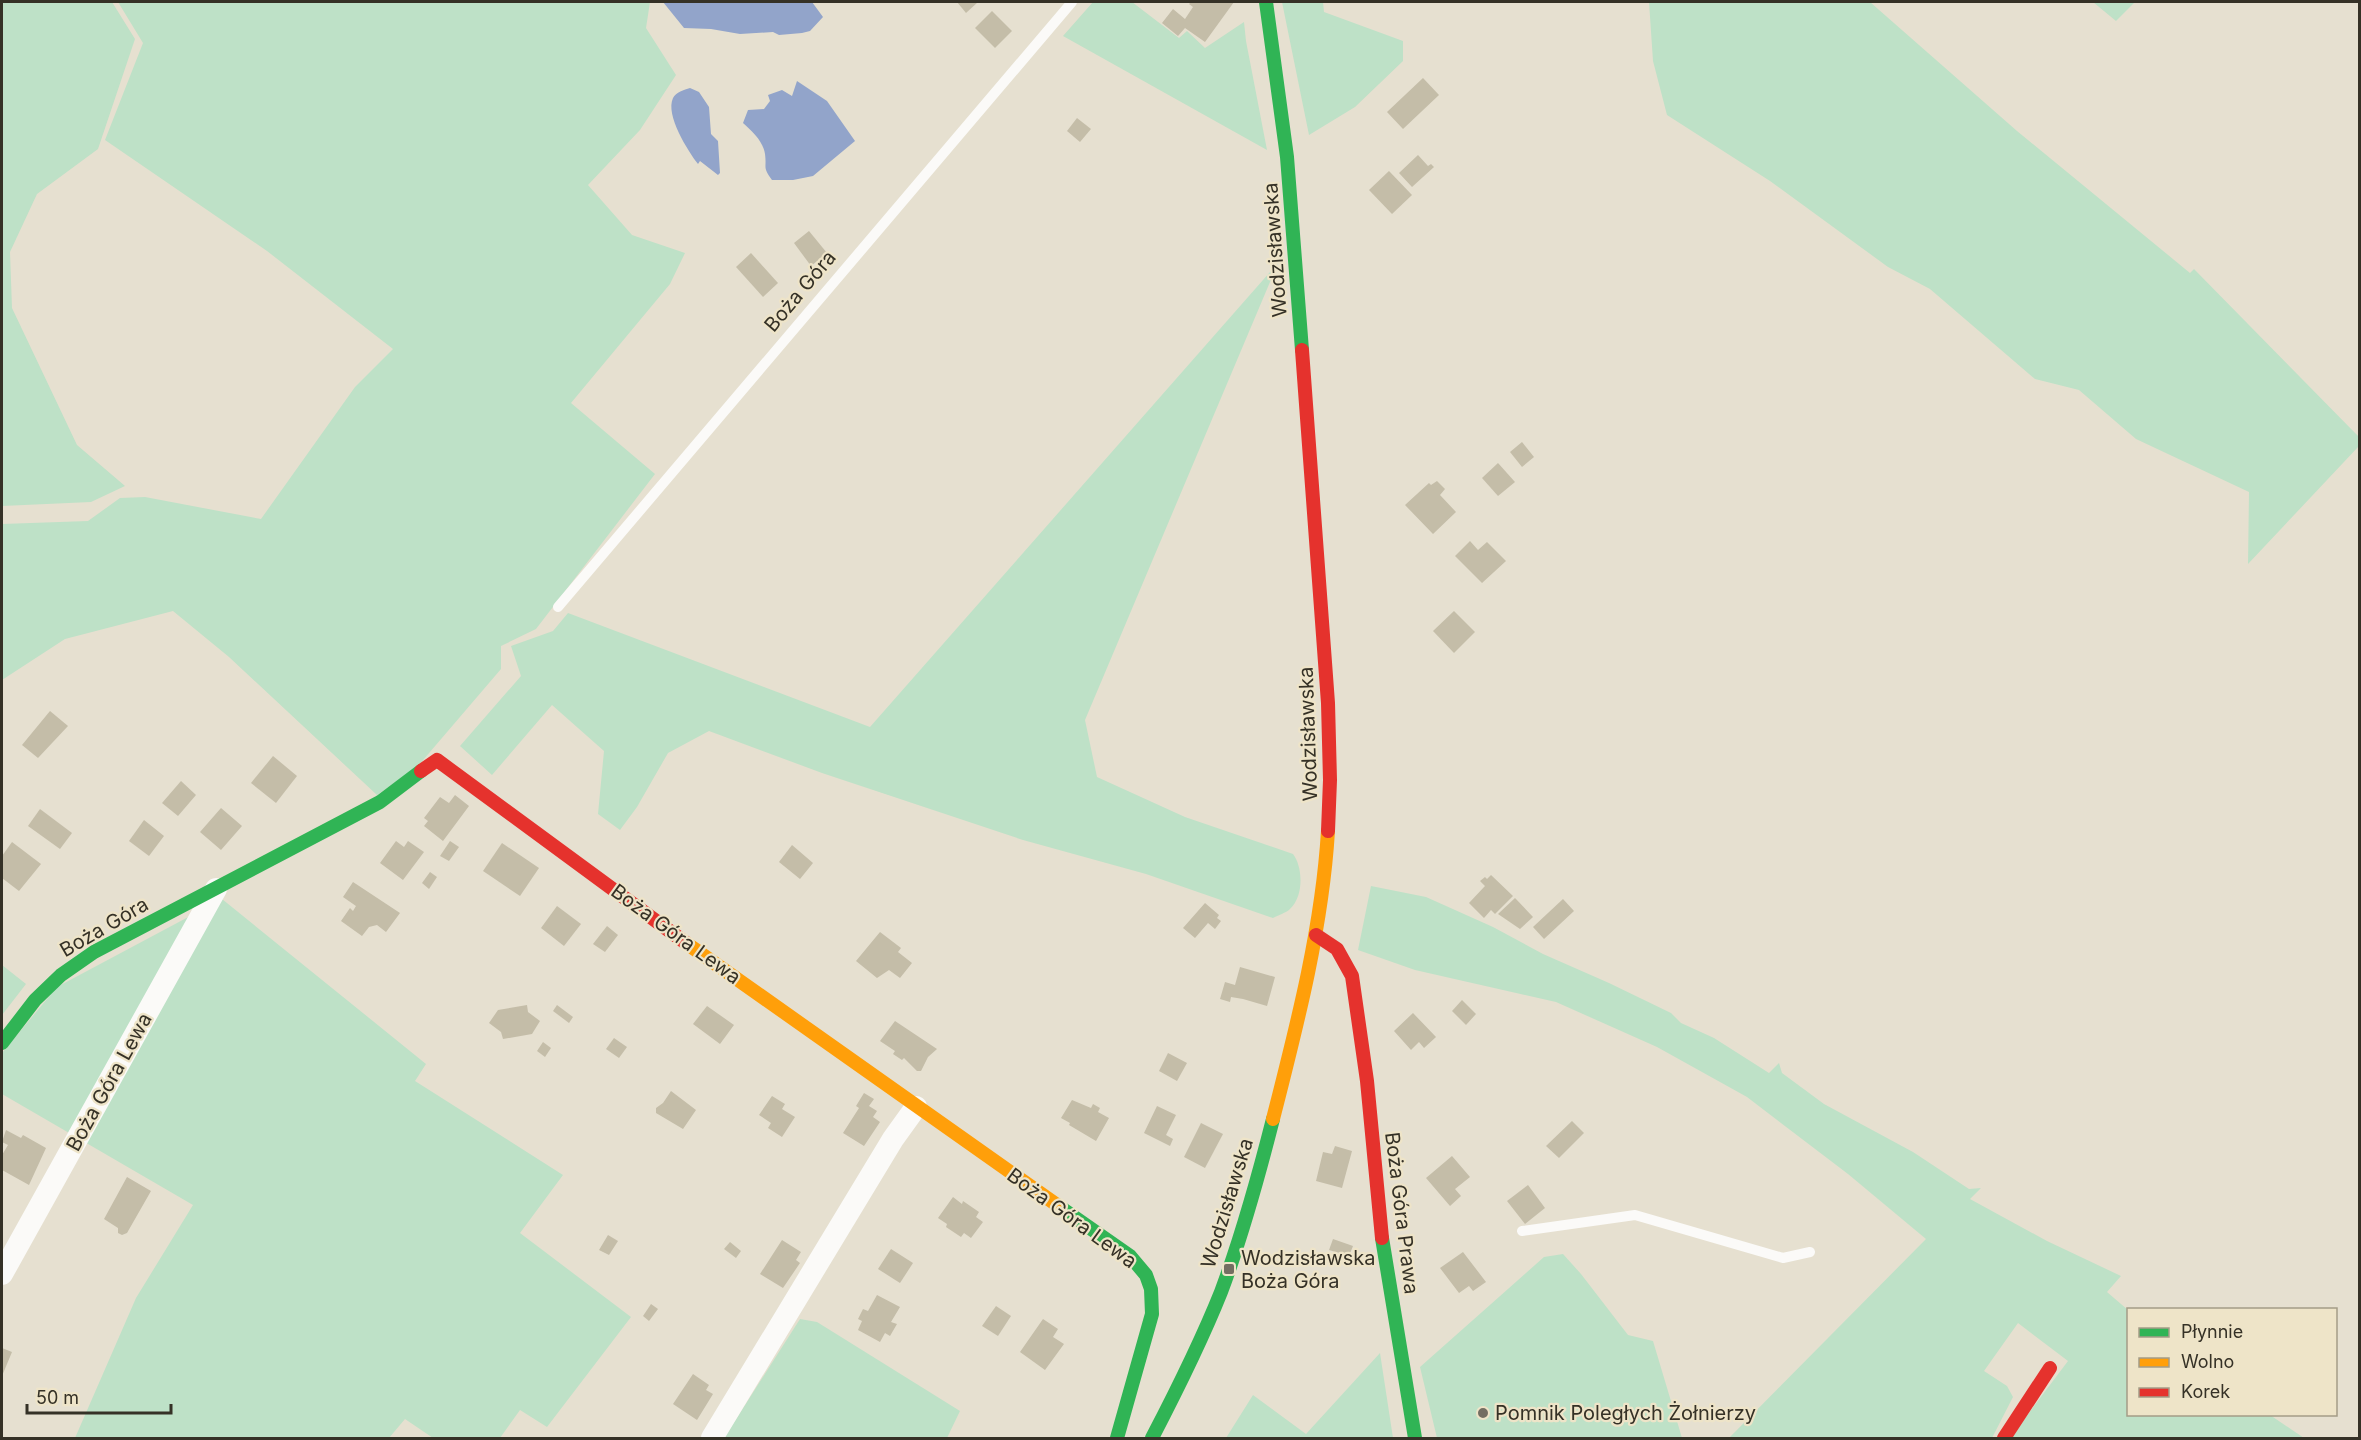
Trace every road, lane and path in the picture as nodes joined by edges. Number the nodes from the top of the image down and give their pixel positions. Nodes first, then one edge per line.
1 (1072, 2) edge
2 (1266, 2) edge
3 (558, 607) dead end
4 (437, 760) joint
5 (216, 889) junction
6 (1316, 935) junction
7 (2, 1042) edge
8 (916, 1107) junction
9 (1522, 1231) dead end
10 (1810, 1252) dead end
11 (2, 1275) edge
12 (2050, 1368) dead end
13 (712, 1438) edge
14 (1117, 1438) edge
15 (1152, 1438) edge
16 (1415, 1438) edge
17 (2004, 1438) edge

1 - 3 lane, Boża Góra
2 - 6 street, Wodzisławska
4 - 5 street, Boża Góra
4 - 8 street, Boża Góra Lewa
5 - 7 street, Boża Góra
5 - 11 street, Boża Góra Lewa
6 - 15 street, Wodzisławska
6 - 16 street, Boża Góra Prawa
8 - 13 street
8 - 14 street, Boża Góra Lewa
9 - 10 lane
12 - 17 street

